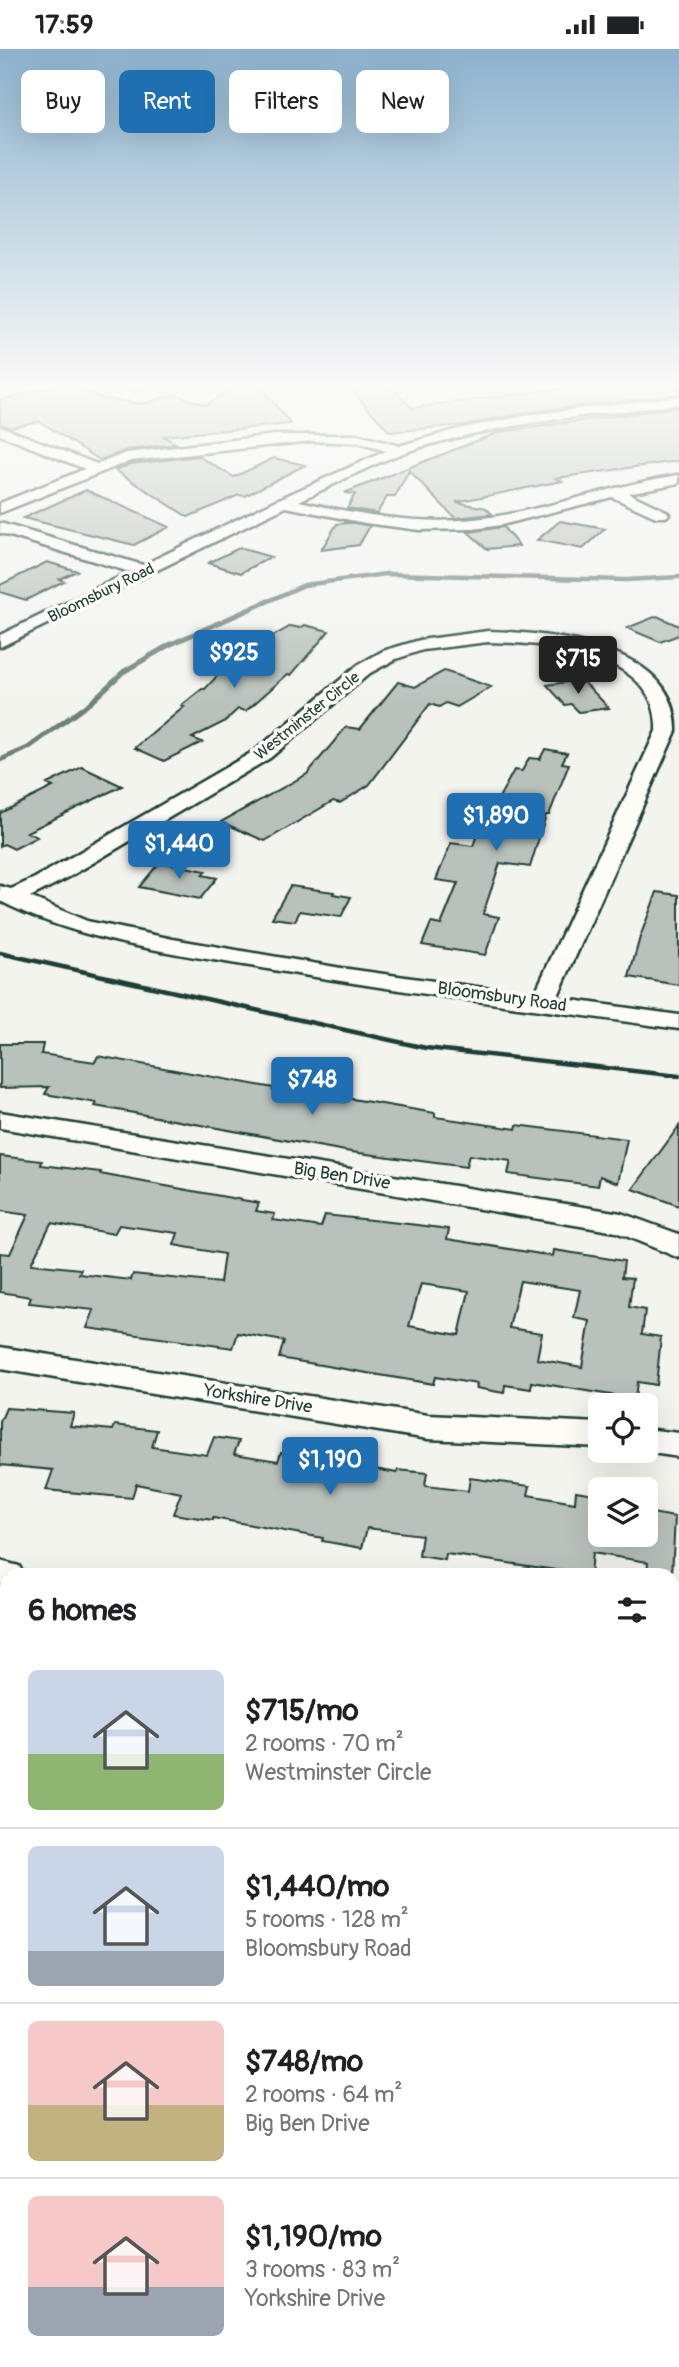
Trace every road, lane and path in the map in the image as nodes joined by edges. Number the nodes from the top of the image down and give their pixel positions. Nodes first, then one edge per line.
1 (35, 493) edge
2 (304, 493) edge
3 (608, 493) edge
4 (615, 493) edge
5 (284, 502) junction
6 (0, 508) edge
7 (661, 515) dead end
8 (0, 528) edge
9 (145, 571) junction
10 (0, 642) edge
11 (5, 895) edge
12 (543, 1002) junction
13 (679, 1022) edge
14 (0, 1120) edge
15 (679, 1248) edge
16 (0, 1358) edge
17 (588, 1434) edge
18 (658, 1442) edge
19 (679, 1445) edge

1 - 6 street
2 - 5 street, Bloomsbury Road
3 - 5 street
4 - 7 street
5 - 9 street, Bloomsbury Road
8 - 9 street
9 - 10 street, Bloomsbury Road
11 - 12 street, Bloomsbury Road
11 - 12 street, Westminster Circle
12 - 13 street, Bloomsbury Road
14 - 15 street, Big Ben Drive
16 - 17 street, Yorkshire Drive
18 - 19 street

